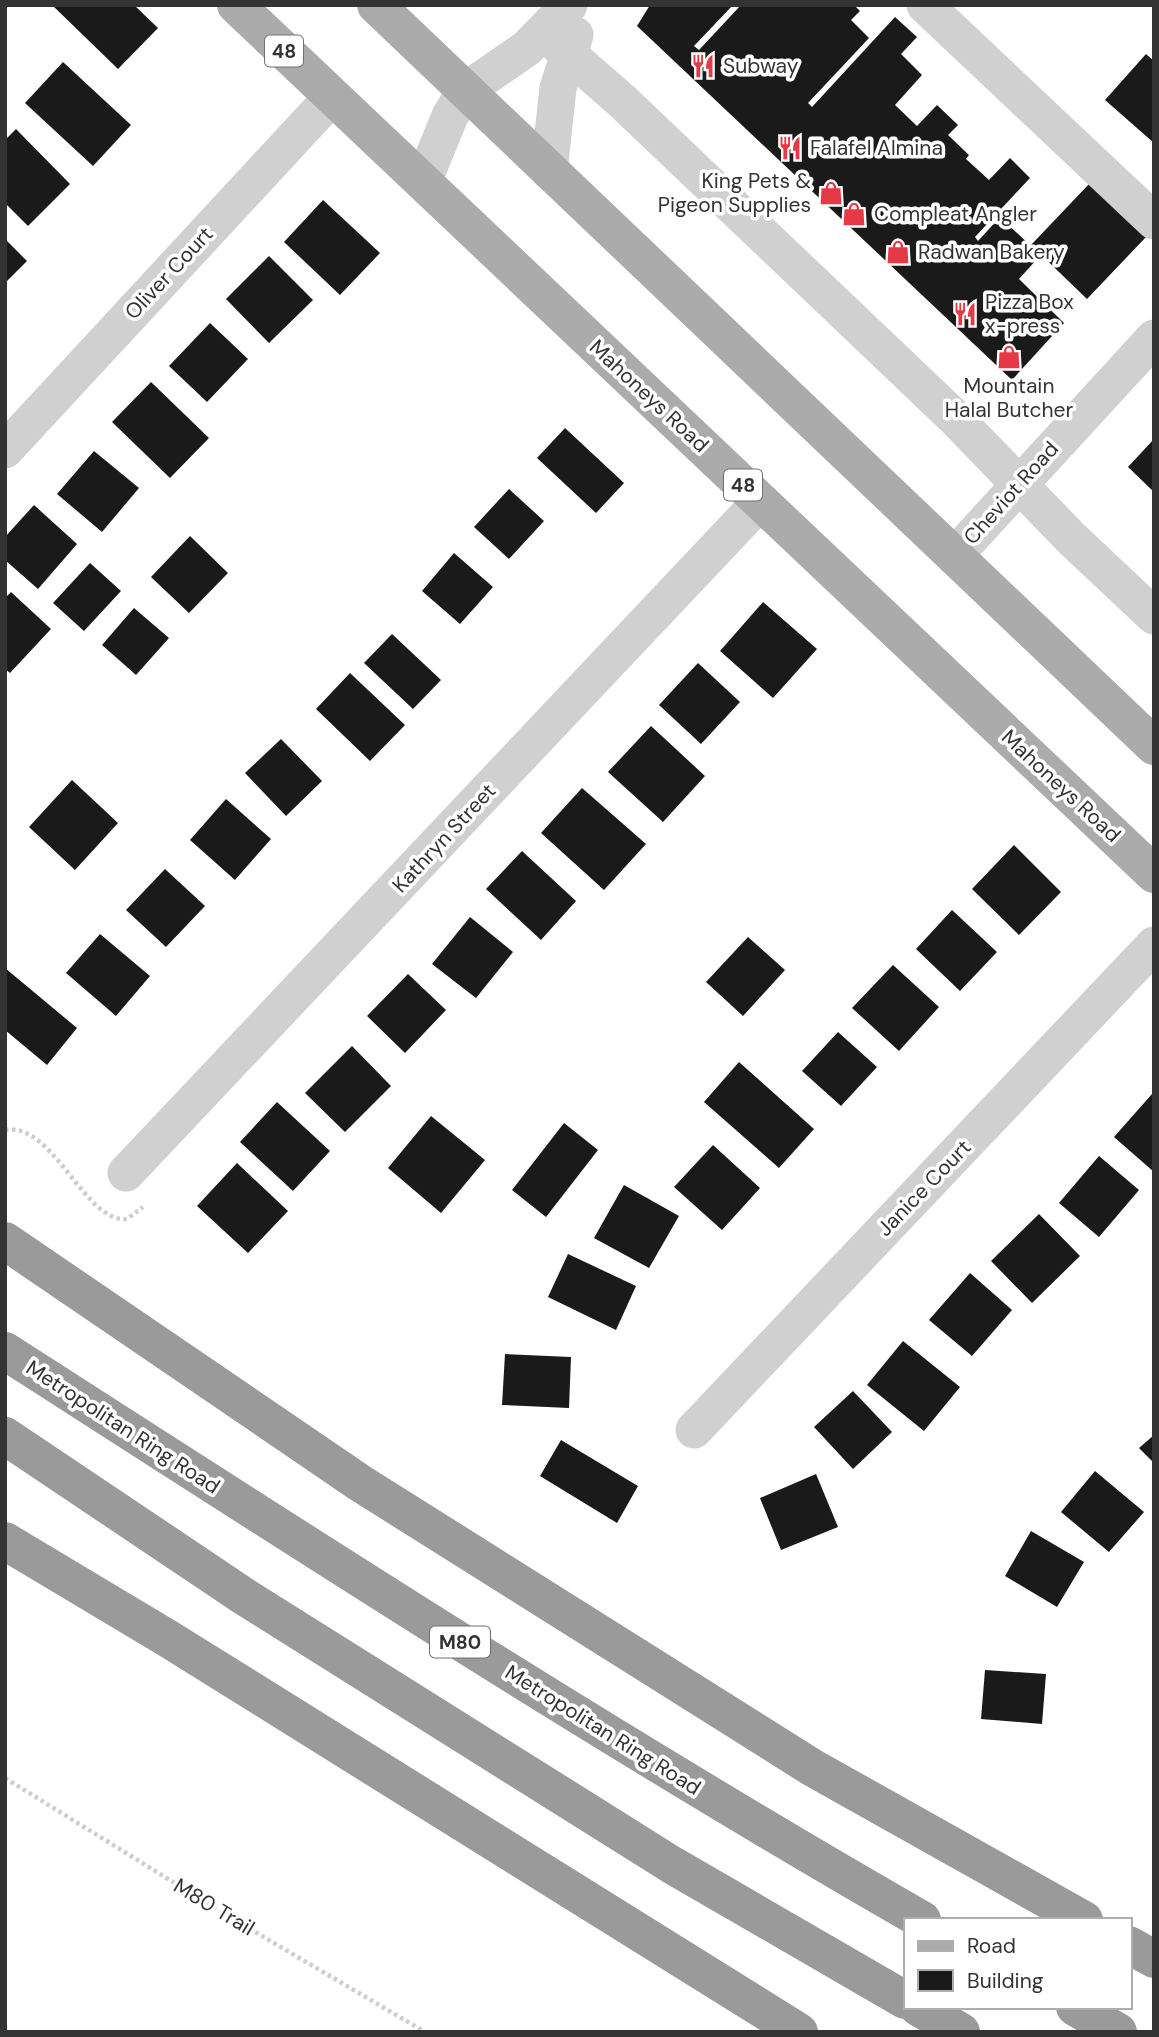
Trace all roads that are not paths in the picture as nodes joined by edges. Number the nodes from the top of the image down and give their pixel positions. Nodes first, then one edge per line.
1 (236, 5) edge
2 (376, 5) edge
3 (569, 5) edge
4 (587, 5) edge
5 (925, 5) edge
6 (555, 44) junction
7 (465, 91) junction
8 (332, 97) junction
9 (549, 170) junction
10 (423, 182) junction
11 (1154, 221) edge
12 (1154, 338) edge
13 (5, 450) edge
14 (1019, 483) junction
15 (760, 502) junction
16 (954, 556) junction
17 (1154, 617) edge
18 (1154, 746) edge
19 (1154, 874) edge
20 (1154, 945) edge
21 (126, 1173) dead end
22 (5, 1241) edge
23 (5, 1351) edge
24 (694, 1430) dead end
25 (5, 1436) edge
26 (5, 1541) edge
27 (919, 1918) edge
28 (1080, 1918) edge
29 (1131, 1946) edge
30 (1154, 1959) edge
31 (904, 1999) edge
32 (921, 2009) edge
33 (1078, 2009) edge
34 (799, 2032) edge
35 (961, 2032) edge
36 (1118, 2032) edge

1 - 8 main road, Mahoneys Road / 48
2 - 7 main road
3 - 6 street
4 - 6 street
5 - 11 street
6 - 7 street
6 - 9 street
6 - 14 street
7 - 9 main road
7 - 10 street
8 - 10 main road, Mahoneys Road / 48
8 - 13 street, Oliver Court
9 - 16 main road
10 - 15 main road, Mahoneys Road / 48
12 - 14 street, Cheviot Road
14 - 16 street, Cheviot Road
14 - 17 street
15 - 19 main road, Mahoneys Road / 48
15 - 21 street, Kathryn Street
16 - 18 main road
20 - 24 street, Janice Court
22 - 28 highway
23 - 27 highway, Metropolitan Ring Road / M80
25 - 31 highway
26 - 34 highway
29 - 30 highway
32 - 35 highway
33 - 36 highway

